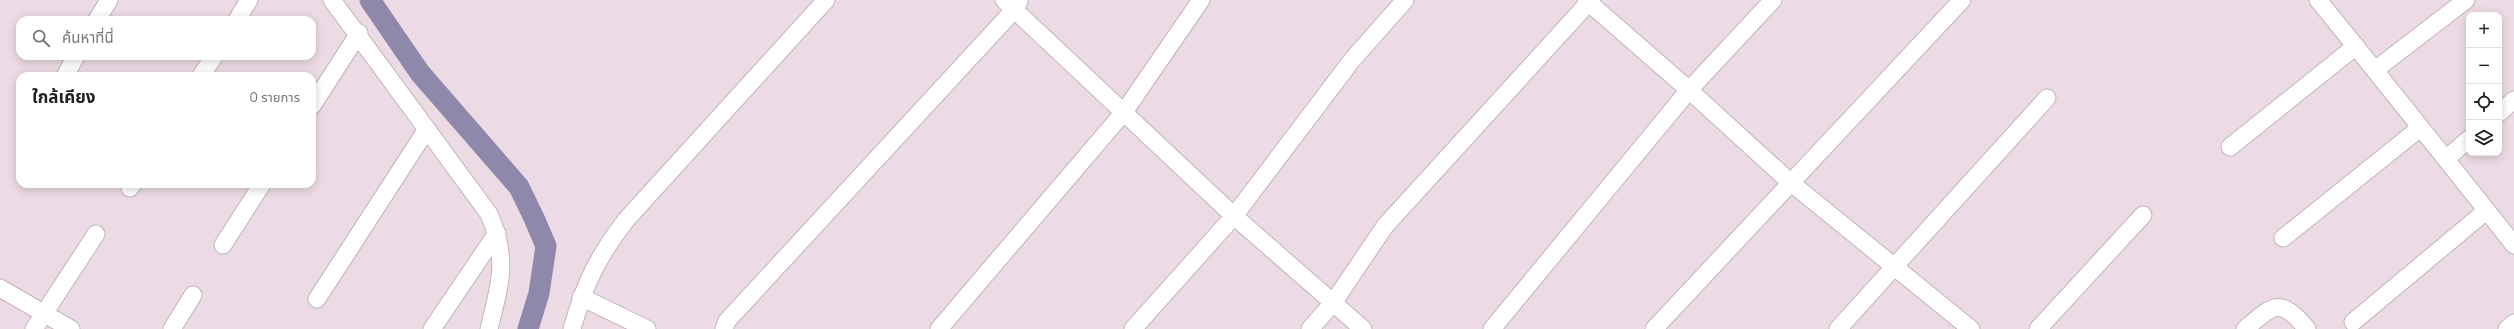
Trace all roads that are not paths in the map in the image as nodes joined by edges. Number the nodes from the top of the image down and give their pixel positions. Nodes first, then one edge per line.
1 (109, 0) edge
2 (249, 0) edge
3 (332, 0) edge
4 (826, 0) edge
5 (1201, 0) edge
6 (1405, 0) edge
7 (1773, 0) edge
8 (1962, 0) edge
9 (2318, 0) edge
10 (2466, 0) edge
11 (1589, 1) edge
12 (1013, 3) edge
13 (99, 16) edge
14 (239, 16) edge
15 (359, 34) junction
16 (2356, 46) junction
17 (74, 60) edge
18 (211, 60) edge
19 (2375, 70) junction
20 (67, 72) edge
21 (204, 72) edge
22 (1689, 90) junction
23 (2047, 98) dead end
24 (316, 100) edge
25 (2514, 100) edge
26 (2502, 110) edge
27 (1124, 112) junction
28 (427, 128) junction
29 (2420, 128) junction
30 (2466, 142) edge
31 (2230, 147) dead end
32 (2447, 158) junction
33 (1790, 182) junction
34 (259, 188) edge
35 (2486, 211) junction
36 (2143, 215) dead end
37 (1234, 216) junction
38 (497, 233) junction
39 (96, 234) dead end
40 (2282, 238) dead end
41 (2512, 239) edge
42 (223, 245) dead end
43 (1892, 268) junction
44 (0, 288) edge
45 (193, 295) dead end
46 (582, 297) junction
47 (316, 299) dead end
48 (1333, 303) junction
49 (44, 313) junction
50 (2353, 322) dead end
51 (2514, 323) edge
52 (34, 329) edge
53 (71, 329) edge
54 (172, 329) edge
55 (432, 329) edge
56 (489, 329) edge
57 (572, 329) edge
58 (647, 329) edge
59 (724, 329) edge
60 (940, 329) edge
61 (1133, 329) edge
62 (1310, 329) edge
63 (1363, 329) edge
64 (1492, 329) edge
65 (1654, 329) edge
66 (1838, 329) edge
67 (1971, 329) edge
68 (2038, 329) edge
69 (2245, 329) edge
70 (2308, 329) edge
71 (2507, 329) edge

1 - 13 street
2 - 14 street
3 - 15 street
4 - 46 street
5 - 27 street
6 - 37 street
7 - 22 street
8 - 33 street
9 - 16 street
10 - 19 street
11 - 22 street
11 - 48 street
12 - 27 street
12 - 59 street
15 - 24 street
15 - 28 street
16 - 19 street
16 - 31 street
17 - 20 street
18 - 21 street
19 - 29 street
22 - 33 street
22 - 64 street
23 - 43 street
25 - 26 street
27 - 37 street
27 - 60 street
28 - 38 street
28 - 47 street
29 - 32 street
29 - 40 street
30 - 32 street
32 - 35 street
33 - 43 street
33 - 65 street
34 - 42 street
35 - 41 street
35 - 50 street
36 - 68 street
37 - 48 street
37 - 61 street
38 - 55 street
38 - 56 street
39 - 49 street
43 - 66 street
43 - 67 street
44 - 49 street
45 - 54 street
46 - 57 street
46 - 58 street
48 - 62 street
48 - 63 street
49 - 52 street
49 - 53 street
51 - 71 street
69 - 70 street

